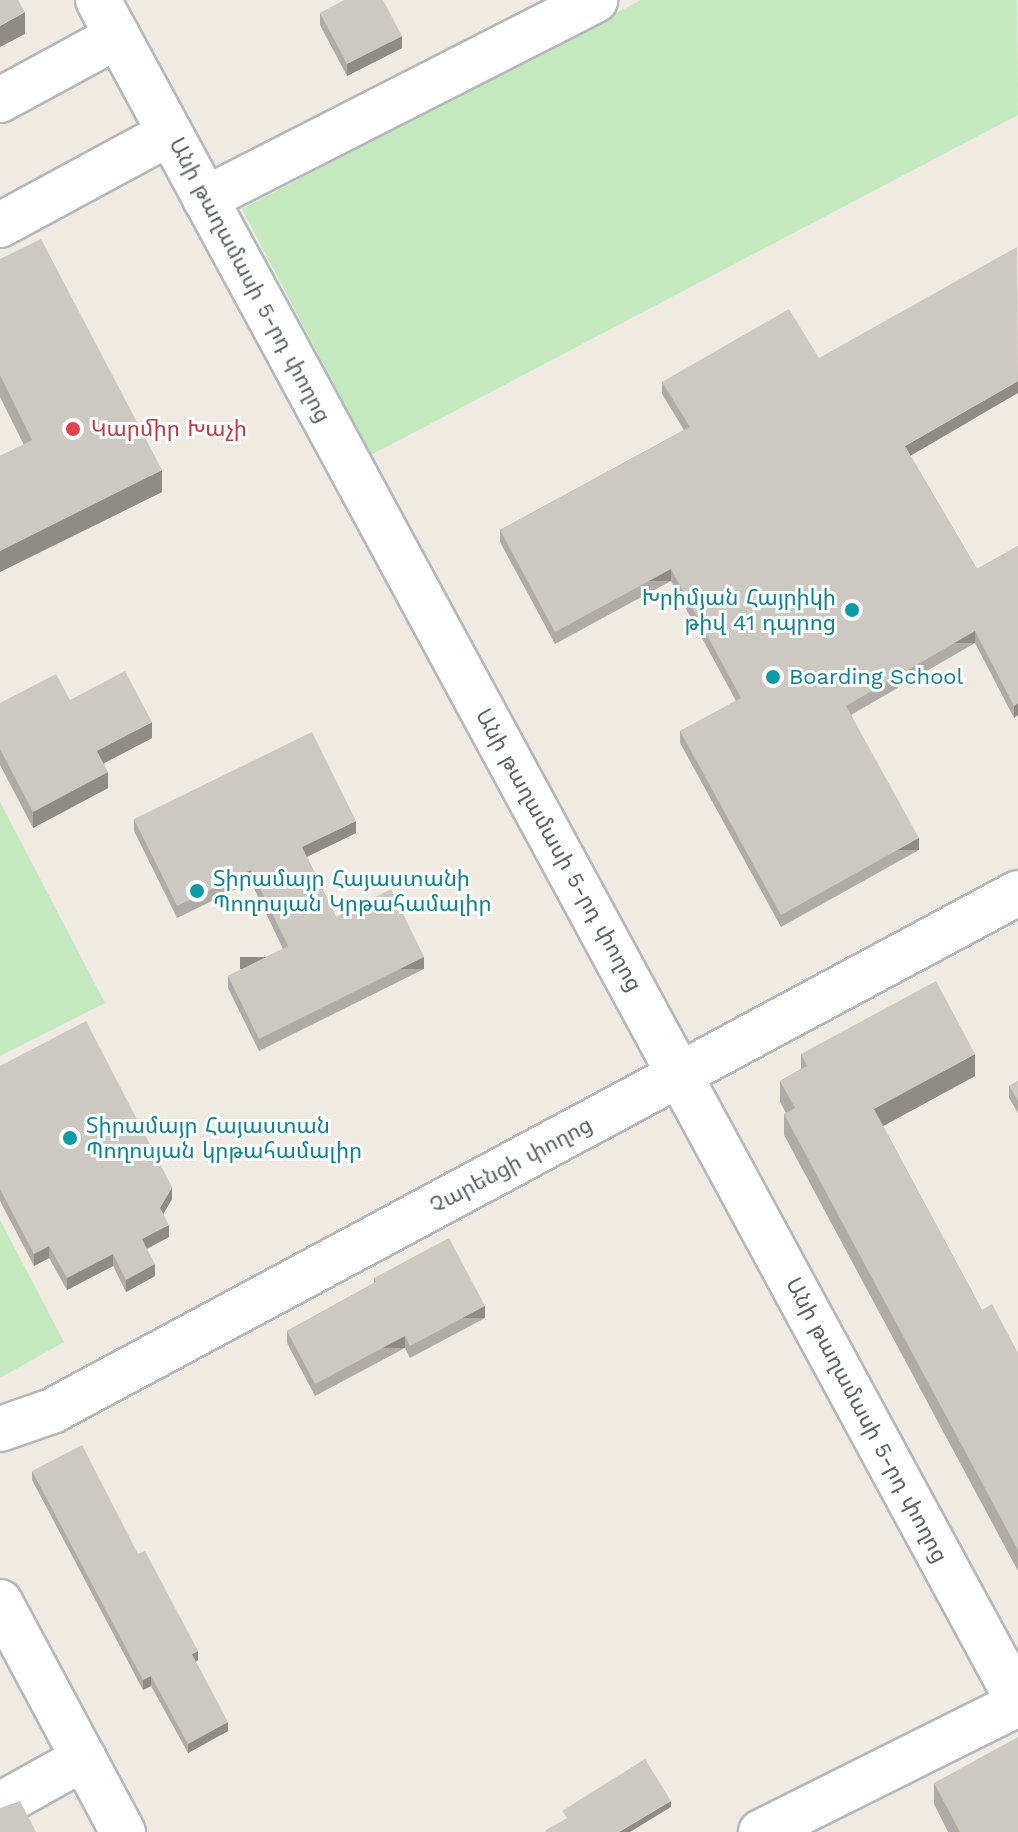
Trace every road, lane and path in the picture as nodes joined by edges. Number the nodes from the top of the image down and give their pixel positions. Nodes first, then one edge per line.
1 (595, 0) edge
2 (108, 18) edge
3 (0, 100) edge
4 (170, 133) junction
5 (205, 199) junction
6 (0, 225) edge
7 (1018, 893) edge
8 (680, 1074) junction
9 (0, 1429) edge
10 (0, 1602) edge
11 (1018, 1702) edge
12 (84, 1758) junction
13 (0, 1805) edge
14 (123, 1832) edge
15 (761, 1832) edge

1 - 5 street
2 - 3 street
2 - 4 street, Անի թաղամասի 5-րդ փողոց
4 - 5 street, Անի թաղամասի 5-րդ փողոց
4 - 6 street
5 - 8 street, Անի թաղամասի 5-րդ փողոց
7 - 8 street, Չարենցի փողոց
8 - 9 street, Չարենցի փողոց
8 - 11 street, Անի թաղամասի 5-րդ փողոց
10 - 12 street
11 - 15 street
12 - 13 street
12 - 14 street

